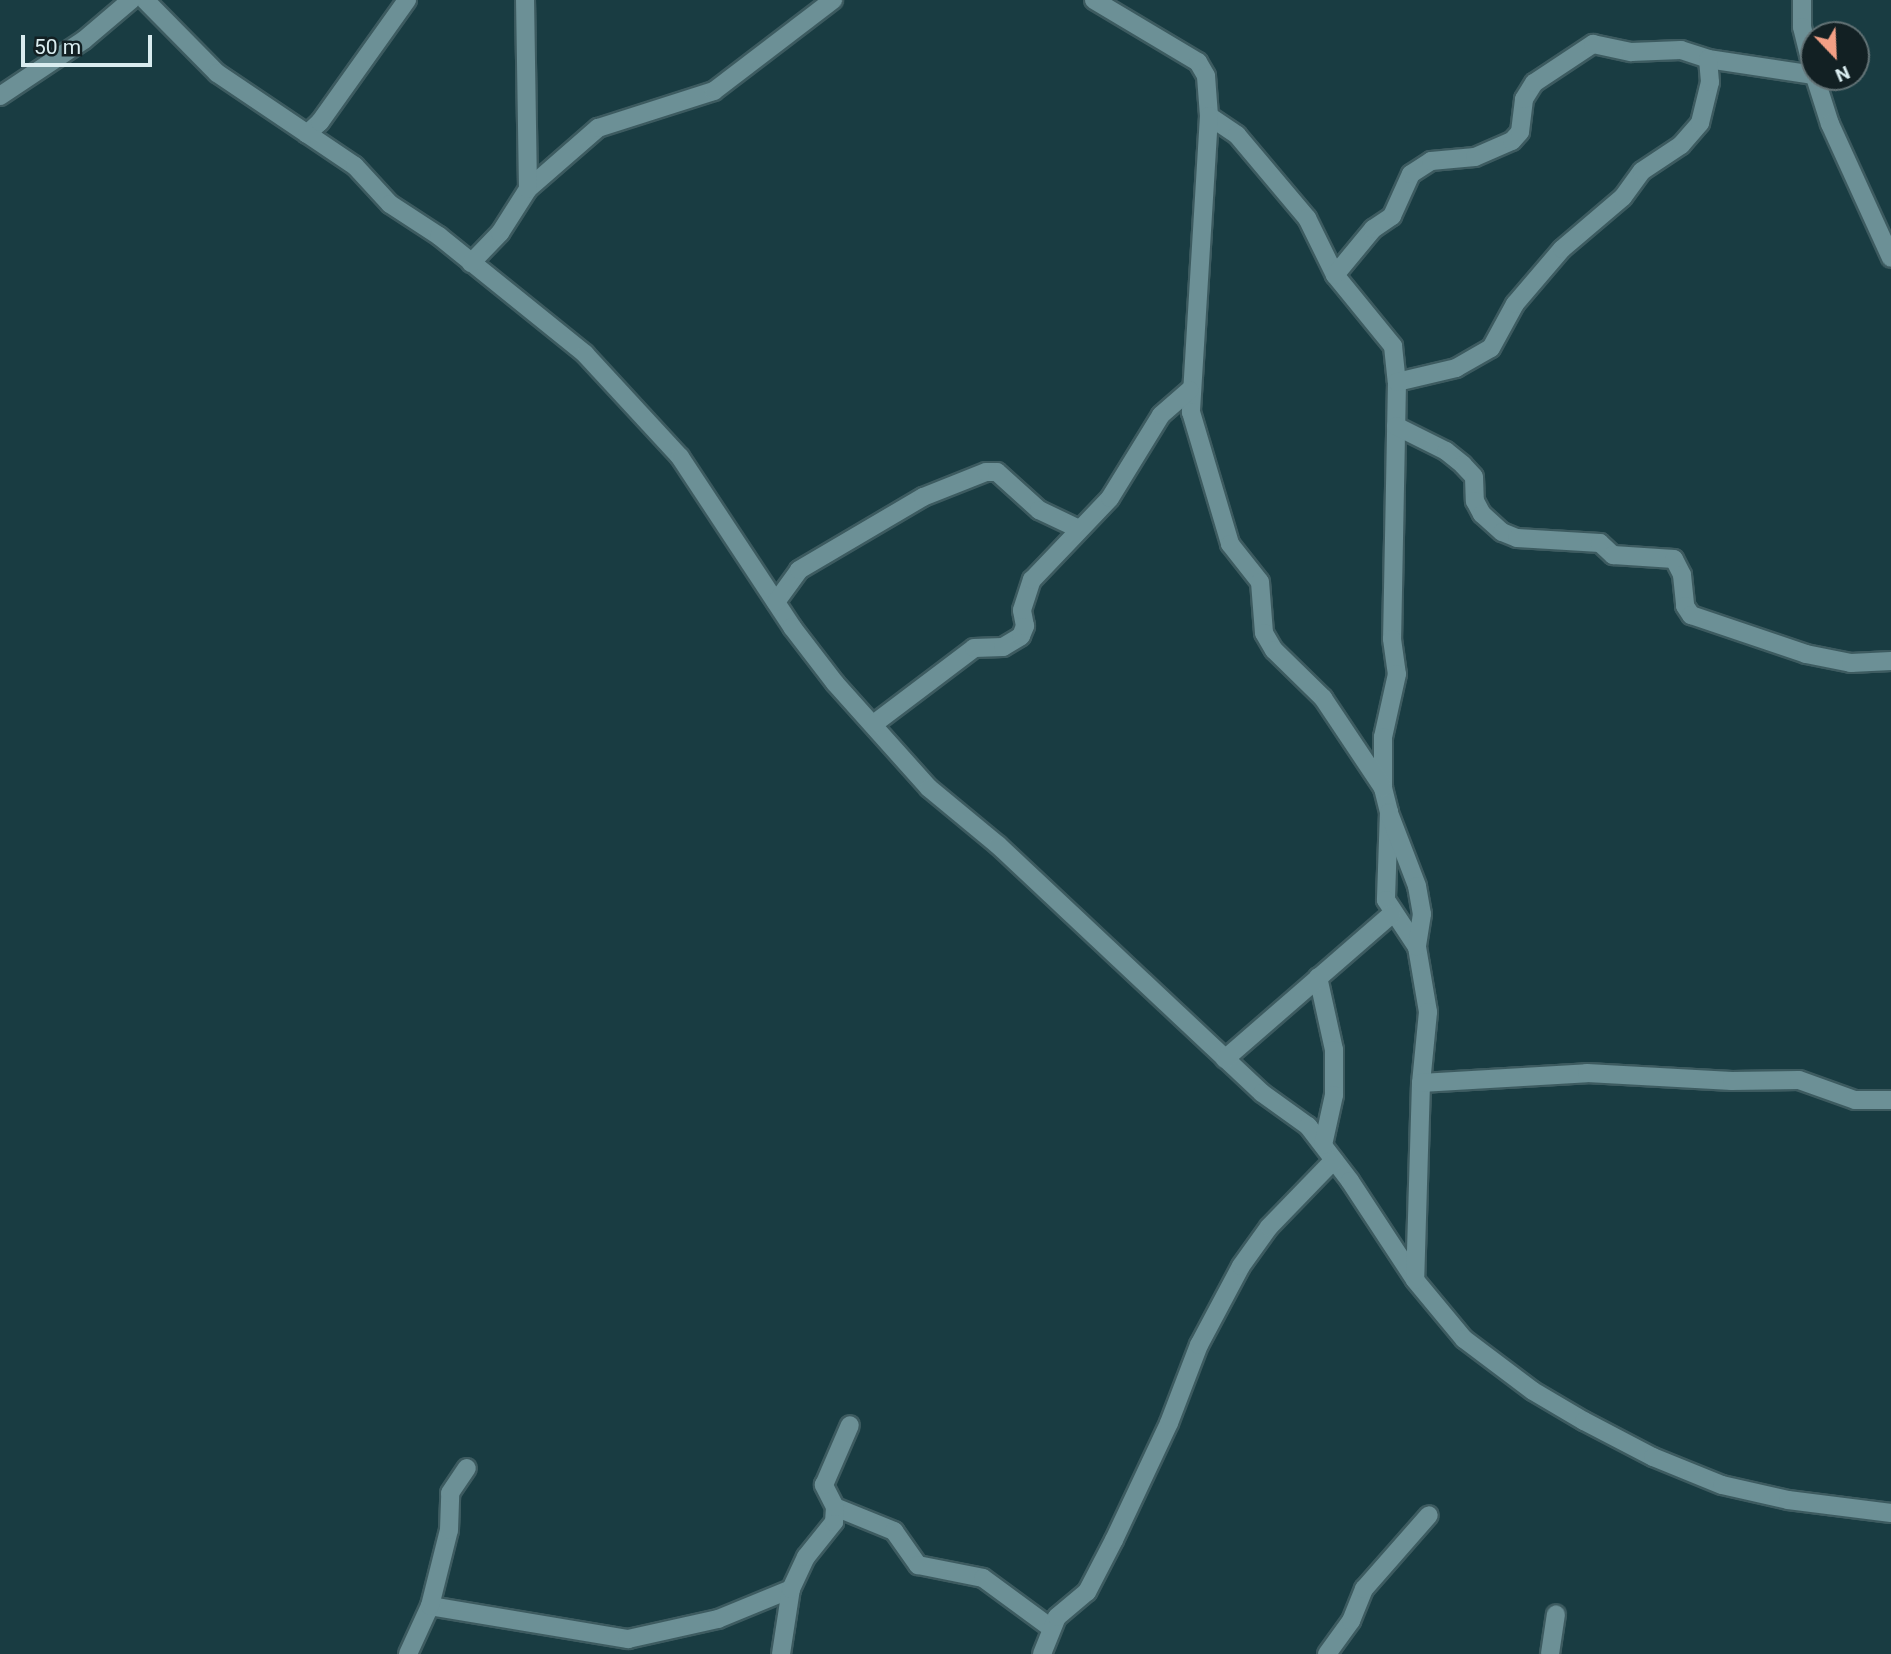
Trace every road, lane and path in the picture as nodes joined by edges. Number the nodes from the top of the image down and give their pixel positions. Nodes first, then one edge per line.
1 (131, 0) edge
2 (145, 0) edge
3 (407, 0) edge
4 (525, 0) edge
5 (833, 0) edge
6 (1094, 0) edge
7 (1801, 0) edge
8 (1802, 21) edge
9 (1708, 59) junction
10 (1800, 74) edge
11 (1819, 91) edge
12 (0, 96) edge
13 (1209, 116) junction
14 (307, 134) junction
15 (528, 189) junction
16 (1891, 257) edge
17 (471, 262) junction
18 (1335, 275) junction
19 (1397, 382) junction
20 (1190, 390) junction
21 (1396, 426) junction
22 (1079, 529) junction
23 (776, 602) junction
24 (1891, 660) edge
25 (875, 723) junction
26 (1382, 788) junction
27 (1389, 812) junction
28 (1392, 914) junction
29 (1417, 947) junction
30 (1318, 977) junction
31 (1224, 1059) junction
32 (1421, 1083) junction
33 (1891, 1100) edge
34 (1329, 1153) junction
35 (1415, 1280) junction
36 (850, 1425) dead end
37 (467, 1468) dead end
38 (835, 1507) junction
39 (1891, 1513) edge
40 (1429, 1515) dead end
41 (791, 1589) junction
42 (763, 1602) junction
43 (430, 1606) junction
44 (1556, 1614) dead end
45 (785, 1620) junction
46 (1051, 1628) junction
47 (408, 1654) edge
48 (781, 1654) edge
49 (1042, 1654) edge
50 (1327, 1654) edge
51 (1550, 1654) edge

1 - 12 street
2 - 14 street
3 - 14 street
4 - 15 street
5 - 15 street
6 - 13 street
7 - 8 street
9 - 10 street
9 - 18 street
9 - 19 street
11 - 16 street
13 - 18 street
13 - 20 street
14 - 17 street
15 - 17 street
17 - 23 street
18 - 19 street
19 - 21 street
20 - 22 street
20 - 26 street
21 - 24 street
21 - 26 street
22 - 23 street
22 - 25 street
23 - 25 street
25 - 31 street
26 - 27 street
27 - 28 street
27 - 29 street
28 - 29 street
28 - 30 street
29 - 32 street
30 - 31 street
30 - 34 street
31 - 34 street
32 - 33 street
32 - 35 street
34 - 35 street
34 - 46 street
35 - 39 street
36 - 38 street
37 - 43 street
38 - 41 street
38 - 46 street
40 - 50 street
41 - 42 street
41 - 45 street
42 - 43 street
42 - 45 street
43 - 47 street
44 - 51 street
45 - 48 street
46 - 49 street

